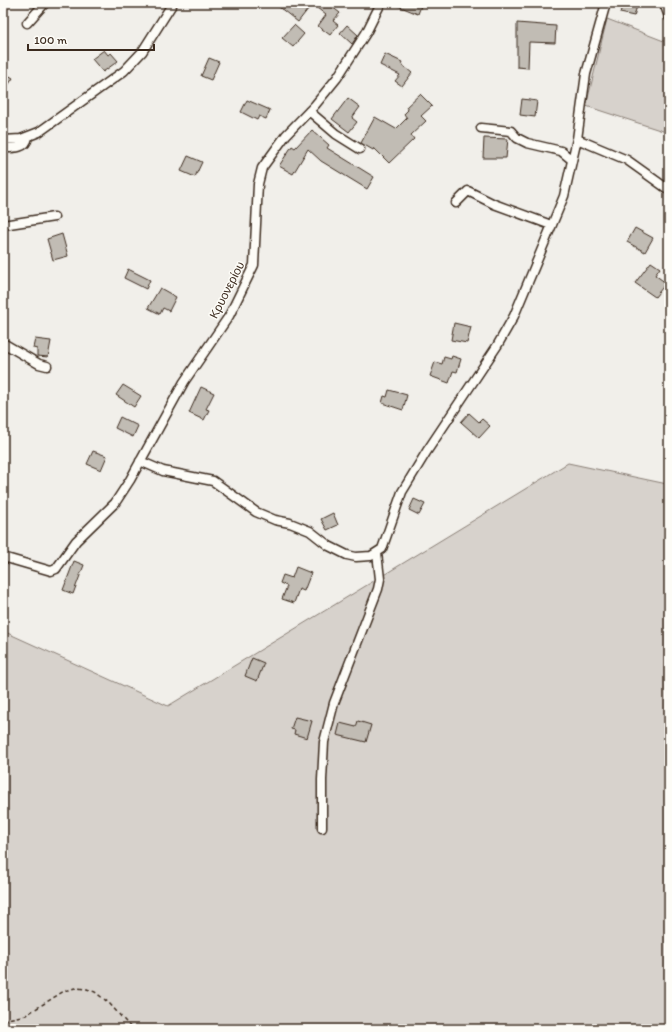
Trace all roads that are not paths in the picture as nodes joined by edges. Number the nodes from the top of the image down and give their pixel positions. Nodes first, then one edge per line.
1 (45, 3) edge
2 (173, 3) edge
3 (381, 3) edge
4 (606, 3) edge
5 (664, 3) edge
6 (669, 17) edge
7 (27, 23) dead end
8 (309, 111) junction
9 (481, 128) dead end
10 (28, 137) junction
11 (577, 139) junction
12 (3, 140) edge
13 (3, 148) edge
14 (360, 149) dead end
15 (572, 160) junction
16 (669, 190) edge
17 (456, 203) dead end
18 (54, 217) dead end
19 (3, 225) edge
20 (552, 225) junction
21 (3, 343) edge
22 (47, 366) dead end
23 (140, 461) junction
24 (377, 553) junction
25 (3, 557) edge
26 (322, 828) dead end

1 - 7 street
2 - 10 street
3 - 8 street, Κρυονερίου
4 - 11 street
5 - 6 street
8 - 14 street
8 - 23 street, Κρυονερίου
9 - 15 street
10 - 12 street
10 - 13 street
11 - 15 street
11 - 16 street
15 - 20 street
17 - 20 street
18 - 19 street
20 - 24 street
21 - 22 street
23 - 24 street
23 - 25 street, Κρυονερίου
24 - 26 street

